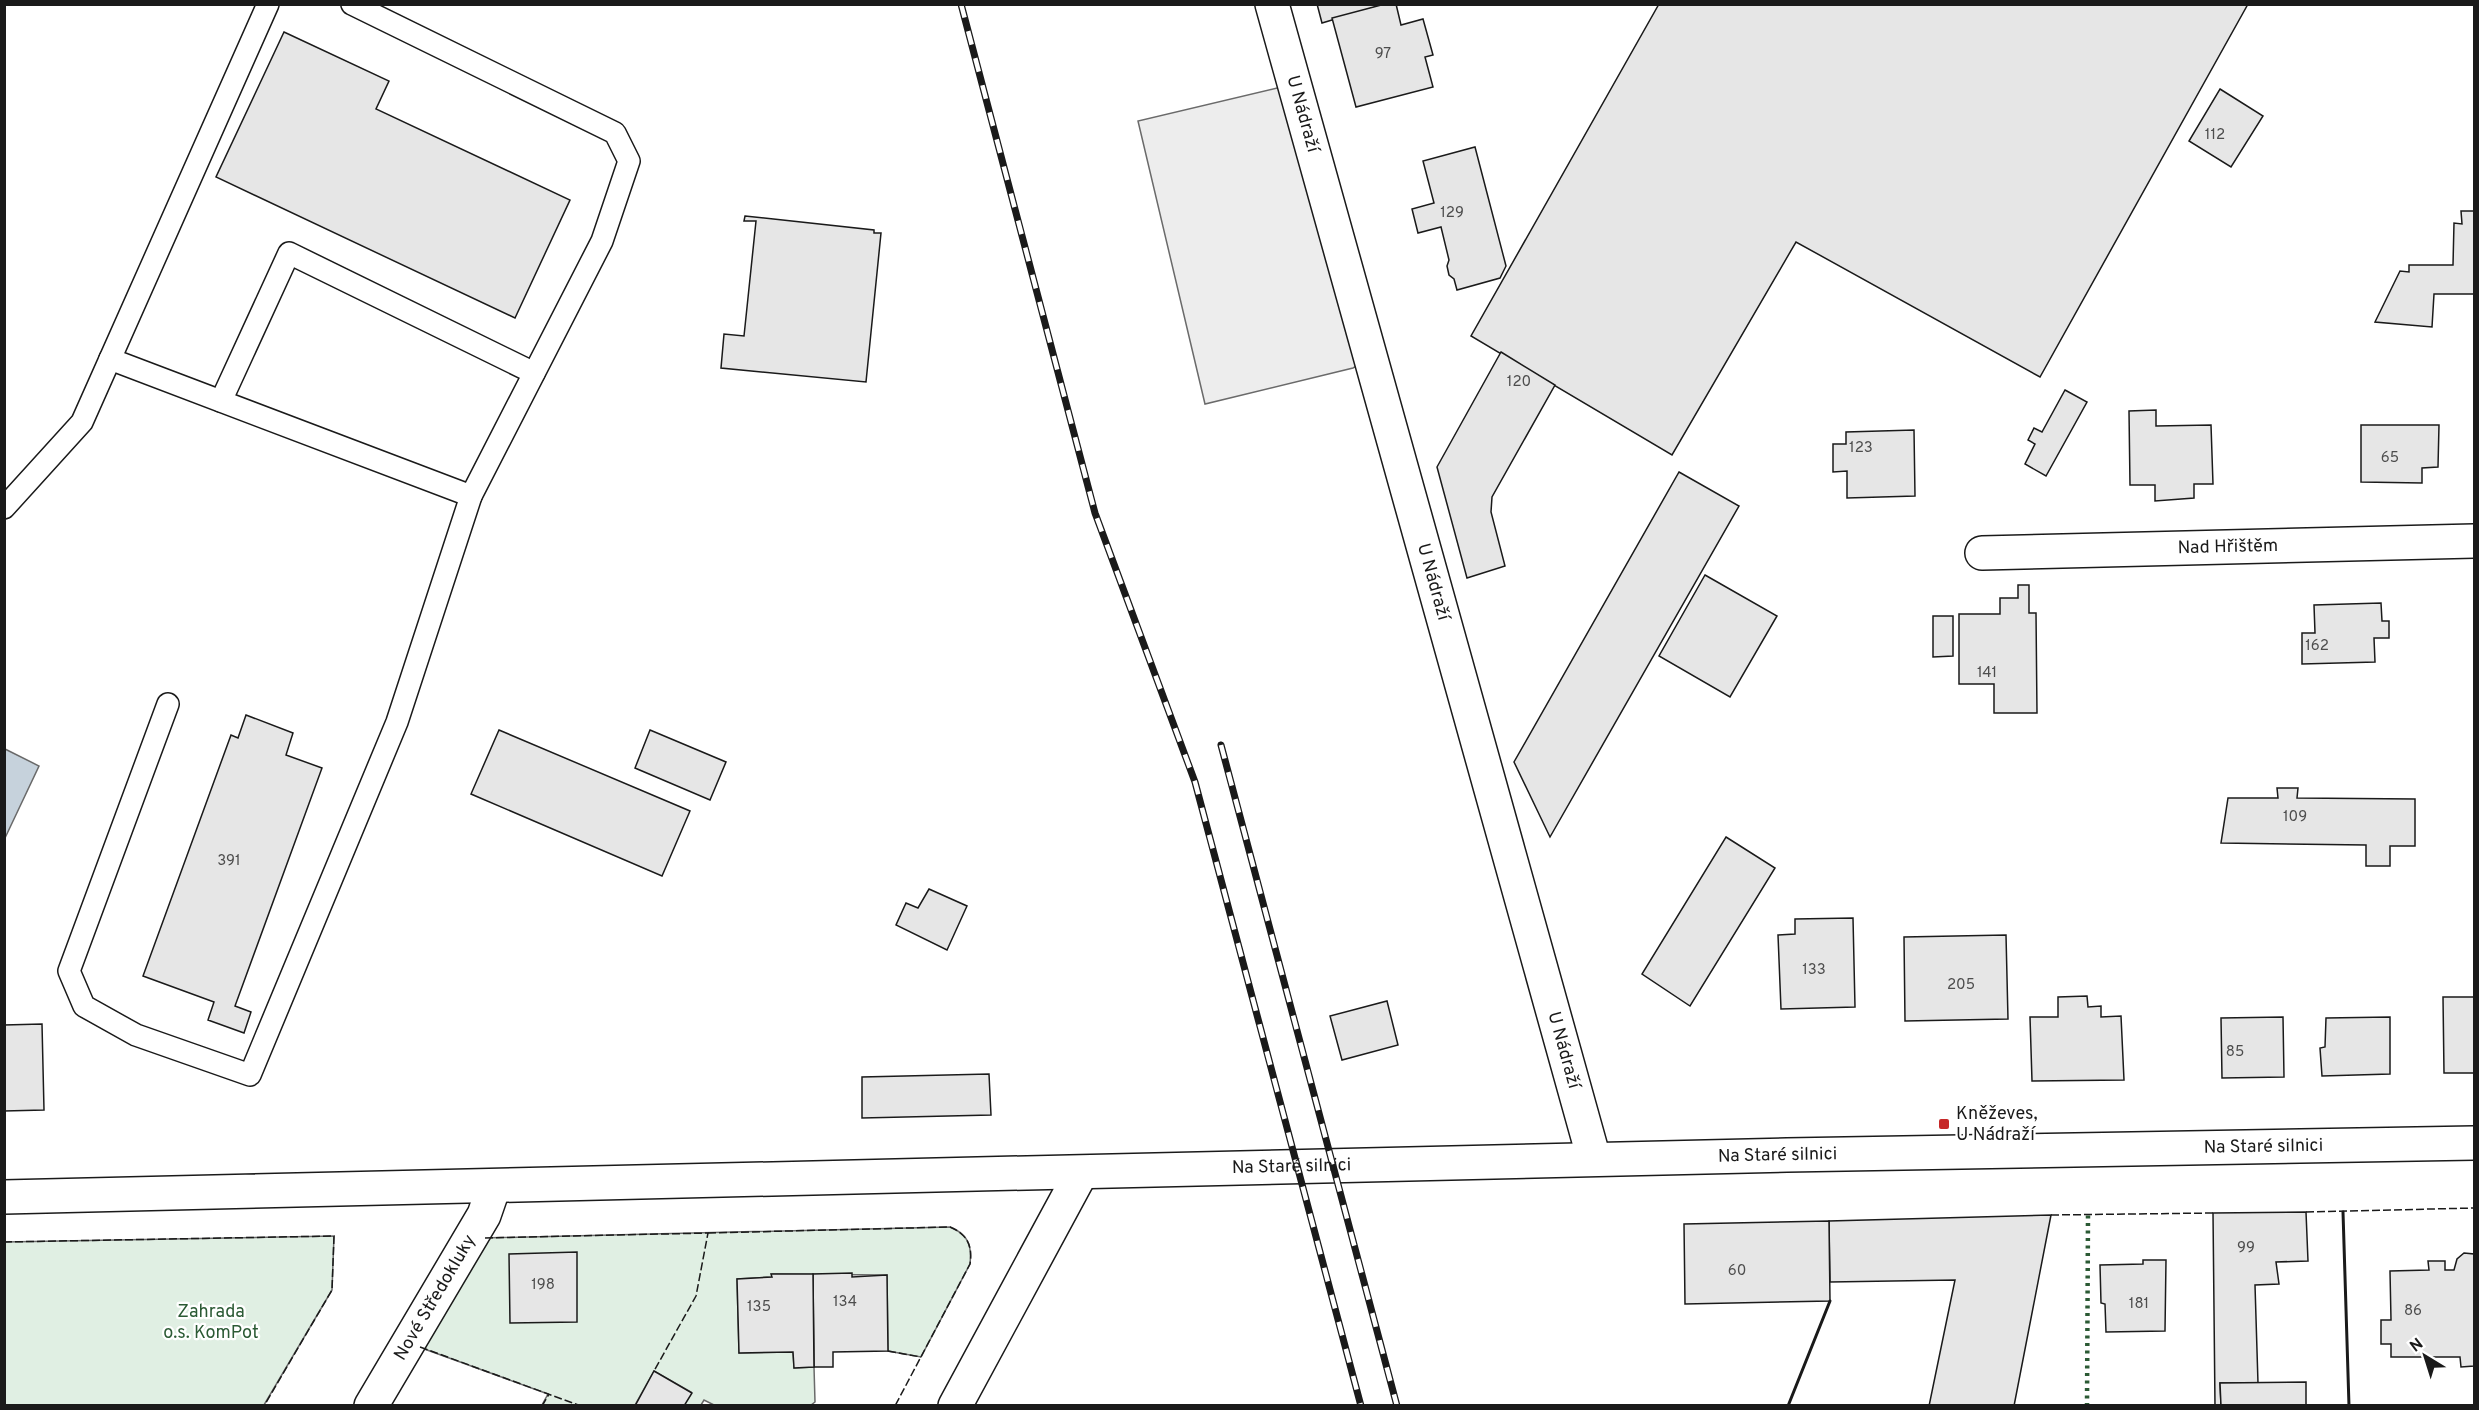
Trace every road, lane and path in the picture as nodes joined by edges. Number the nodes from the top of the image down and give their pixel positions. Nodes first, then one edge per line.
1 (268, 4) edge
2 (352, 4) edge
3 (1272, 4) edge
4 (110, 359) junction
5 (534, 373) junction
6 (221, 401) junction
7 (471, 496) junction
8 (4, 508) edge
9 (2475, 541) edge
10 (1982, 553) dead end
11 (168, 704) dead end
12 (2475, 1143) edge
13 (1594, 1160) junction
14 (1081, 1173) junction
15 (494, 1186) junction
16 (4, 1197) edge
17 (370, 1406) edge
18 (956, 1406) edge

1 - 4 lane
2 - 5 lane
3 - 13 street, U Nádraží
4 - 6 lane
4 - 8 lane
5 - 6 lane
5 - 7 lane
6 - 7 lane
7 - 11 lane
9 - 10 street, Nad Hřištěm
12 - 13 street, Na Staré silnici
13 - 14 street, Na Staré silnici
14 - 15 street, Na Staré silnici
14 - 18 street
15 - 16 street, Na Staré silnici
15 - 17 street, Nové Středokluky

